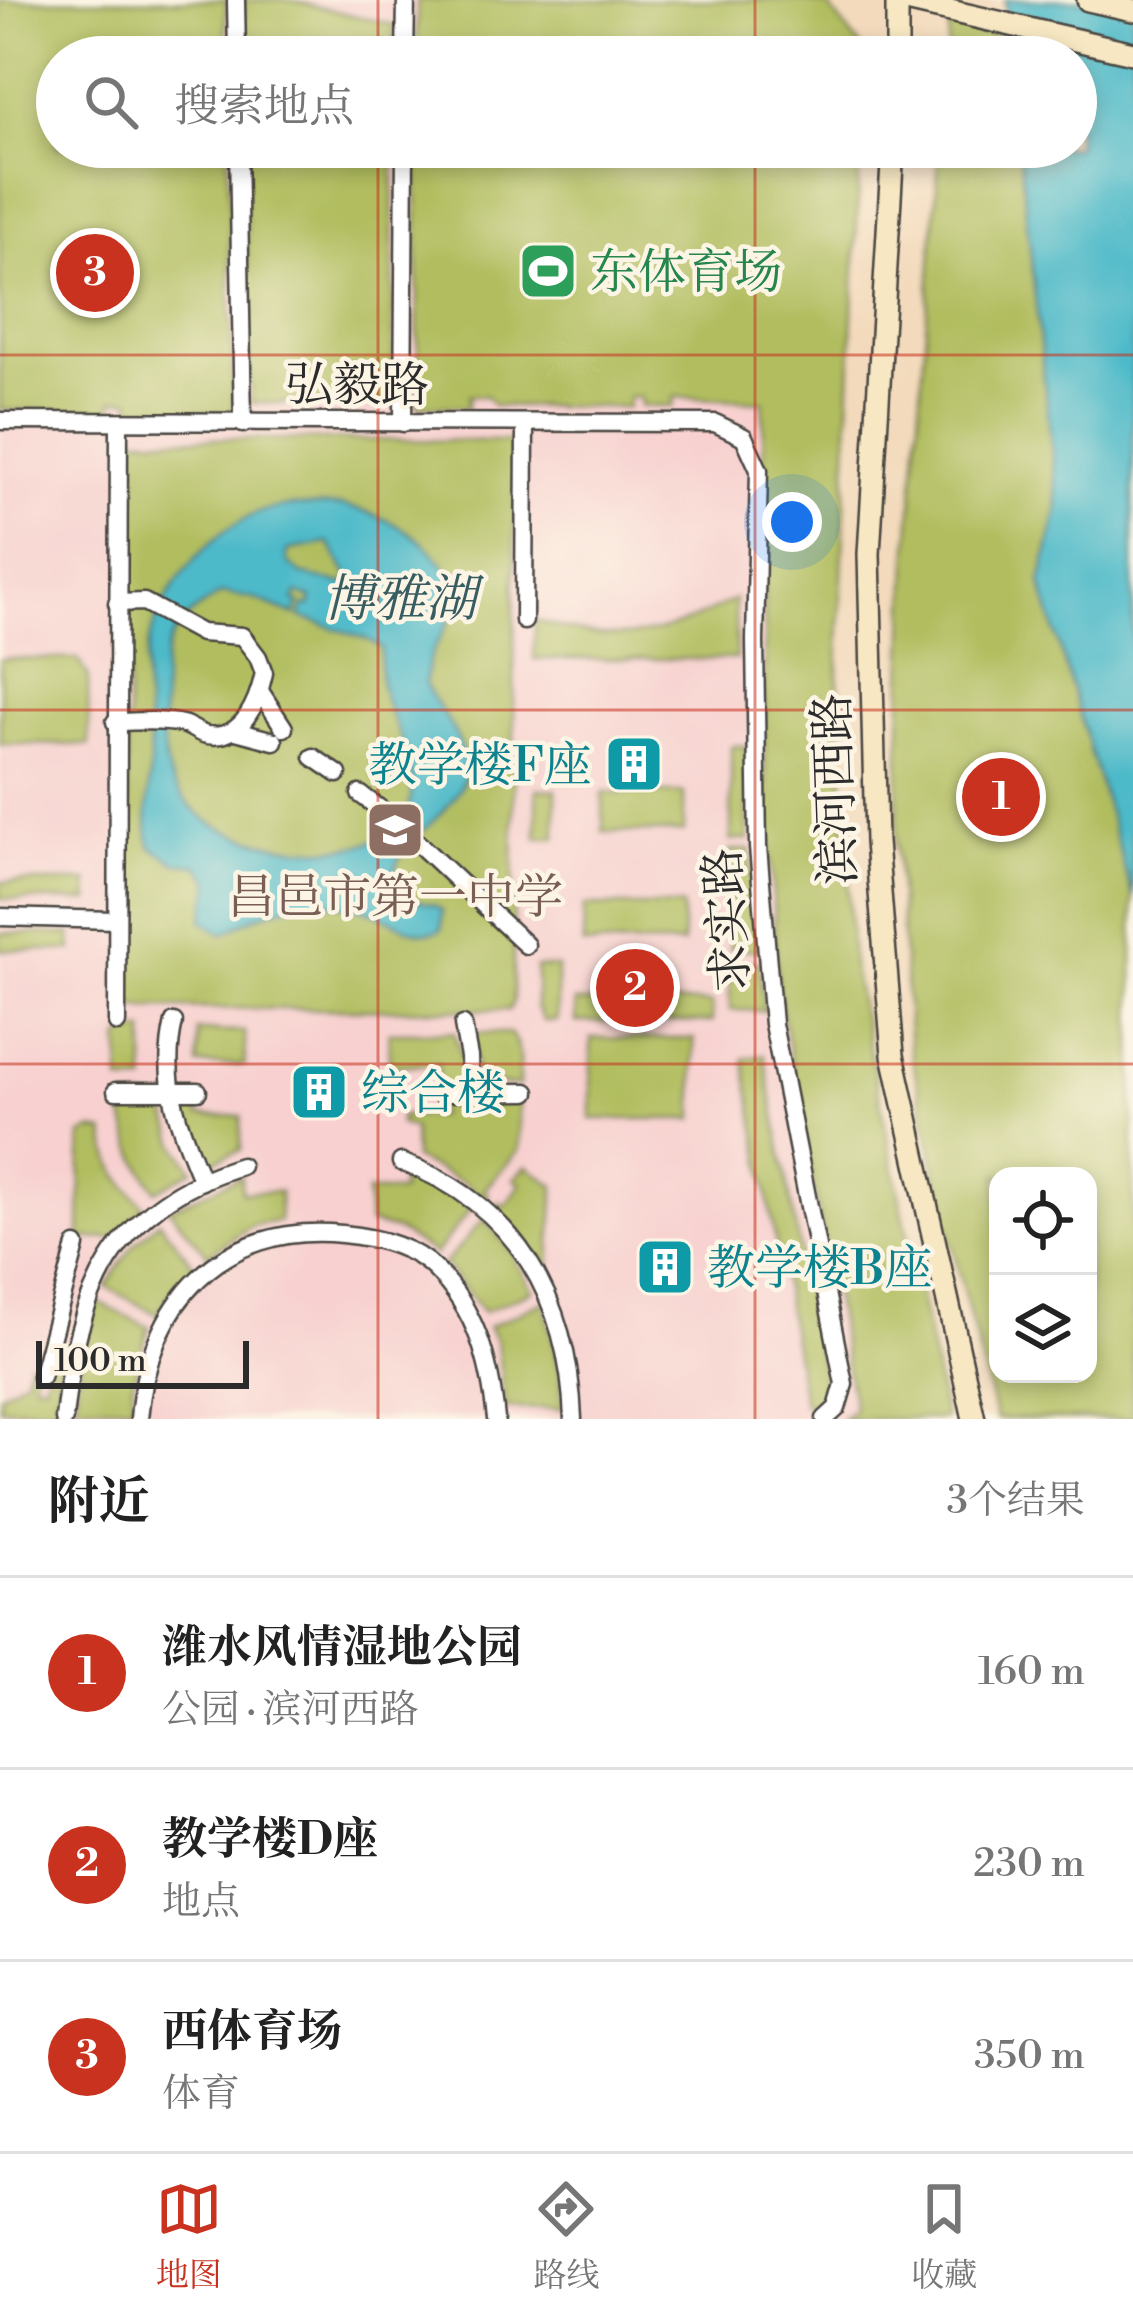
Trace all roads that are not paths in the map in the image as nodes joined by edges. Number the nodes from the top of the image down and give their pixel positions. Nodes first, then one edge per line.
1 (236, 0) edge
2 (406, 0) edge
3 (900, 0) edge
4 (1088, 0) edge
5 (1133, 10) edge
6 (236, 36) edge
7 (406, 36) edge
8 (898, 36) edge
9 (1058, 36) edge
10 (1097, 45) edge
11 (1133, 53) edge
12 (238, 168) edge
13 (405, 168) edge
14 (892, 168) edge
15 (0, 422) edge
16 (715, 422) joint
17 (119, 423) junction
18 (403, 423) junction
19 (525, 423) junction
20 (243, 424) junction
21 (117, 603) junction
22 (524, 621) dead end
23 (260, 691) junction
24 (116, 722) junction
25 (236, 730) junction
26 (313, 757) dead end
27 (338, 774) dead end
28 (360, 794) dead end
29 (0, 917) edge
30 (115, 920) junction
31 (526, 945) dead end
32 (174, 1022) dead end
33 (116, 1023) dead end
34 (463, 1025) dead end
35 (116, 1091) dead end
36 (171, 1091) junction
37 (198, 1091) dead end
38 (527, 1092) dead end
39 (439, 1093) dead end
40 (470, 1093) junction
41 (401, 1162) dead end
42 (241, 1166) dead end
43 (202, 1181) junction
44 (76, 1246) dead end
45 (53, 1326) junction
46 (78, 1331) junction
47 (40, 1377) dead end
48 (64, 1419) edge
49 (139, 1419) edge
50 (496, 1419) edge
51 (573, 1419) edge
52 (825, 1419) edge
53 (974, 1419) edge

1 - 6 street
2 - 7 street
3 - 8 street
3 - 9 street
4 - 5 street
10 - 11 street
12 - 20 street
13 - 18 street
14 - 53 street, 滨河西路
15 - 17 street, 弘毅路
16 - 19 street, 弘毅路
16 - 52 street, 求实路
17 - 20 street, 弘毅路
17 - 21 street
18 - 19 street, 弘毅路
18 - 20 street, 弘毅路
19 - 22 street
21 - 23 street
21 - 24 street
23 - 25 street
23 - 25 street
24 - 25 street
24 - 30 street
26 - 27 street
28 - 31 street
29 - 30 street
30 - 33 street
32 - 36 street
34 - 40 street
35 - 36 street
36 - 37 street
36 - 43 street
38 - 40 street
39 - 40 street
41 - 51 street
42 - 43 street
43 - 46 street
44 - 45 street
45 - 46 street
45 - 47 street
46 - 48 street
49 - 50 street

